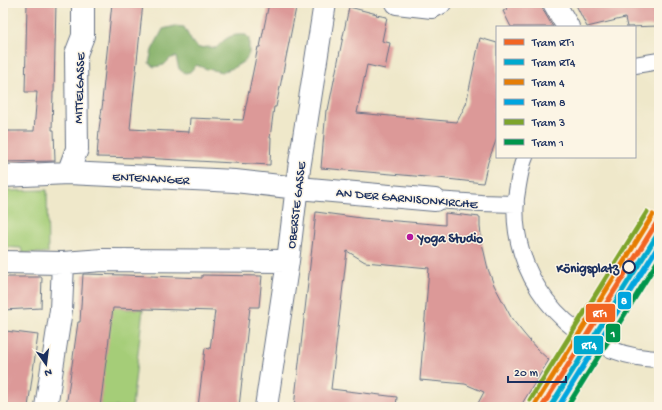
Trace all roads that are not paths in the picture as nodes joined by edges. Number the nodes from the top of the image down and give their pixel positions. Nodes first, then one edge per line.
1 (83, 3) edge
2 (325, 3) edge
3 (397, 3) edge
4 (440, 3) edge
5 (554, 3) edge
6 (567, 26) edge
7 (659, 62) edge
8 (636, 65) edge
9 (525, 158) edge
10 (68, 173) junction
11 (3, 176) edge
12 (298, 188) junction
13 (436, 200) joint
14 (516, 204) junction
15 (659, 228) edge
16 (288, 261) junction
17 (3, 262) edge
18 (63, 263) junction
19 (590, 339) junction
20 (659, 359) edge
21 (46, 407) edge
22 (266, 407) edge
23 (547, 407) edge

1 - 10 street, MITTELGASSE
2 - 12 street, OBERSTE GASSE
3 - 4 street
5 - 6 street
7 - 8 street
9 - 14 street
10 - 11 street, ENTENANGER
10 - 12 street, ENTENANGER
12 - 13 street, AN DER GARNISONKIRCHE
12 - 16 street, OBERSTE GASSE
13 - 14 street, AN DER GARNISONKIRCHE
14 - 19 street
15 - 19 street
16 - 18 street
16 - 22 street, OBERSTE GASSE
17 - 18 street
18 - 21 street
19 - 20 street
19 - 23 street

